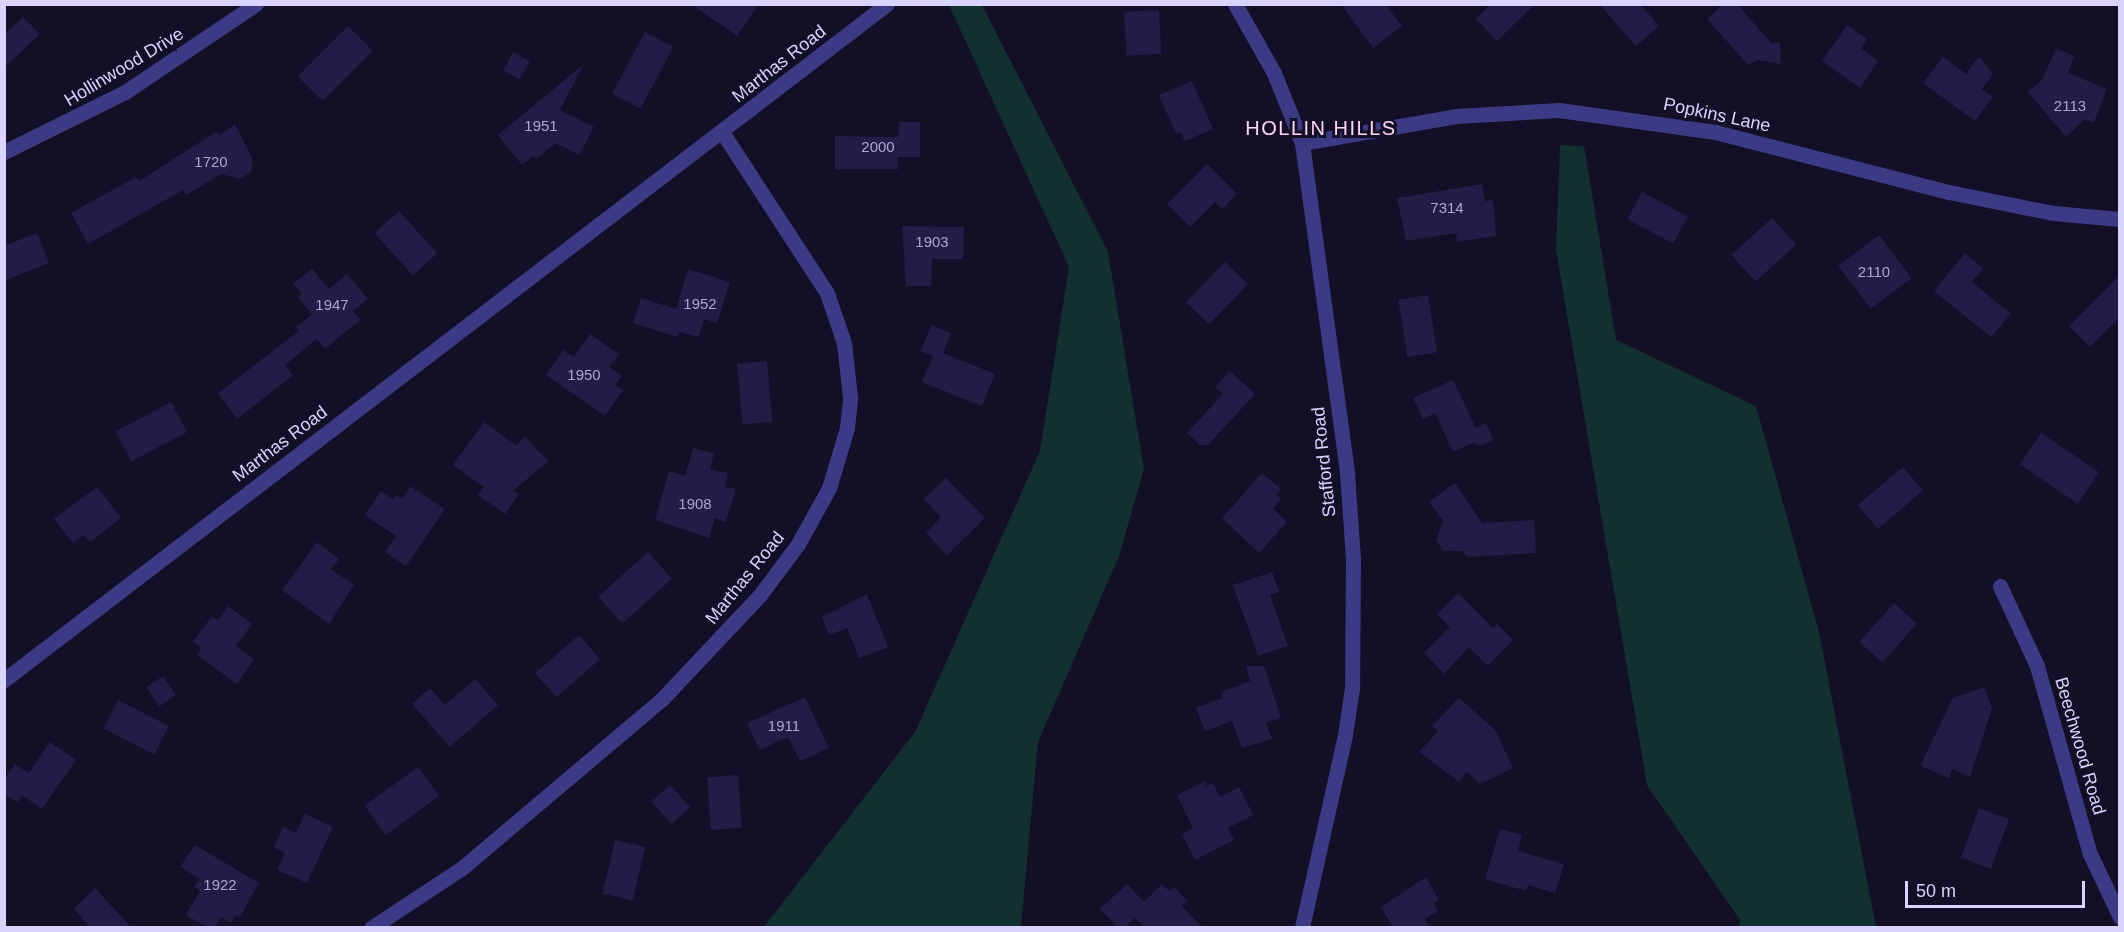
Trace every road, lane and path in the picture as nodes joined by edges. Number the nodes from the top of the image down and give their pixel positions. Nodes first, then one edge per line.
1 (256, 4) edge
2 (887, 4) edge
3 (1235, 4) edge
4 (722, 132) junction
5 (1302, 143) junction
6 (4, 152) edge
7 (2120, 219) edge
8 (2000, 586) dead end
9 (4, 680) edge
10 (2120, 917) edge
11 (371, 927) edge
12 (1302, 927) edge

1 - 6 street, Hollinwood Drive
2 - 4 street, Marthas Road
3 - 5 street, Stafford Road
4 - 9 street, Marthas Road
4 - 11 street, Marthas Road
5 - 7 street, Popkins Lane
5 - 12 street, Stafford Road
8 - 10 street, Beechwood Road

